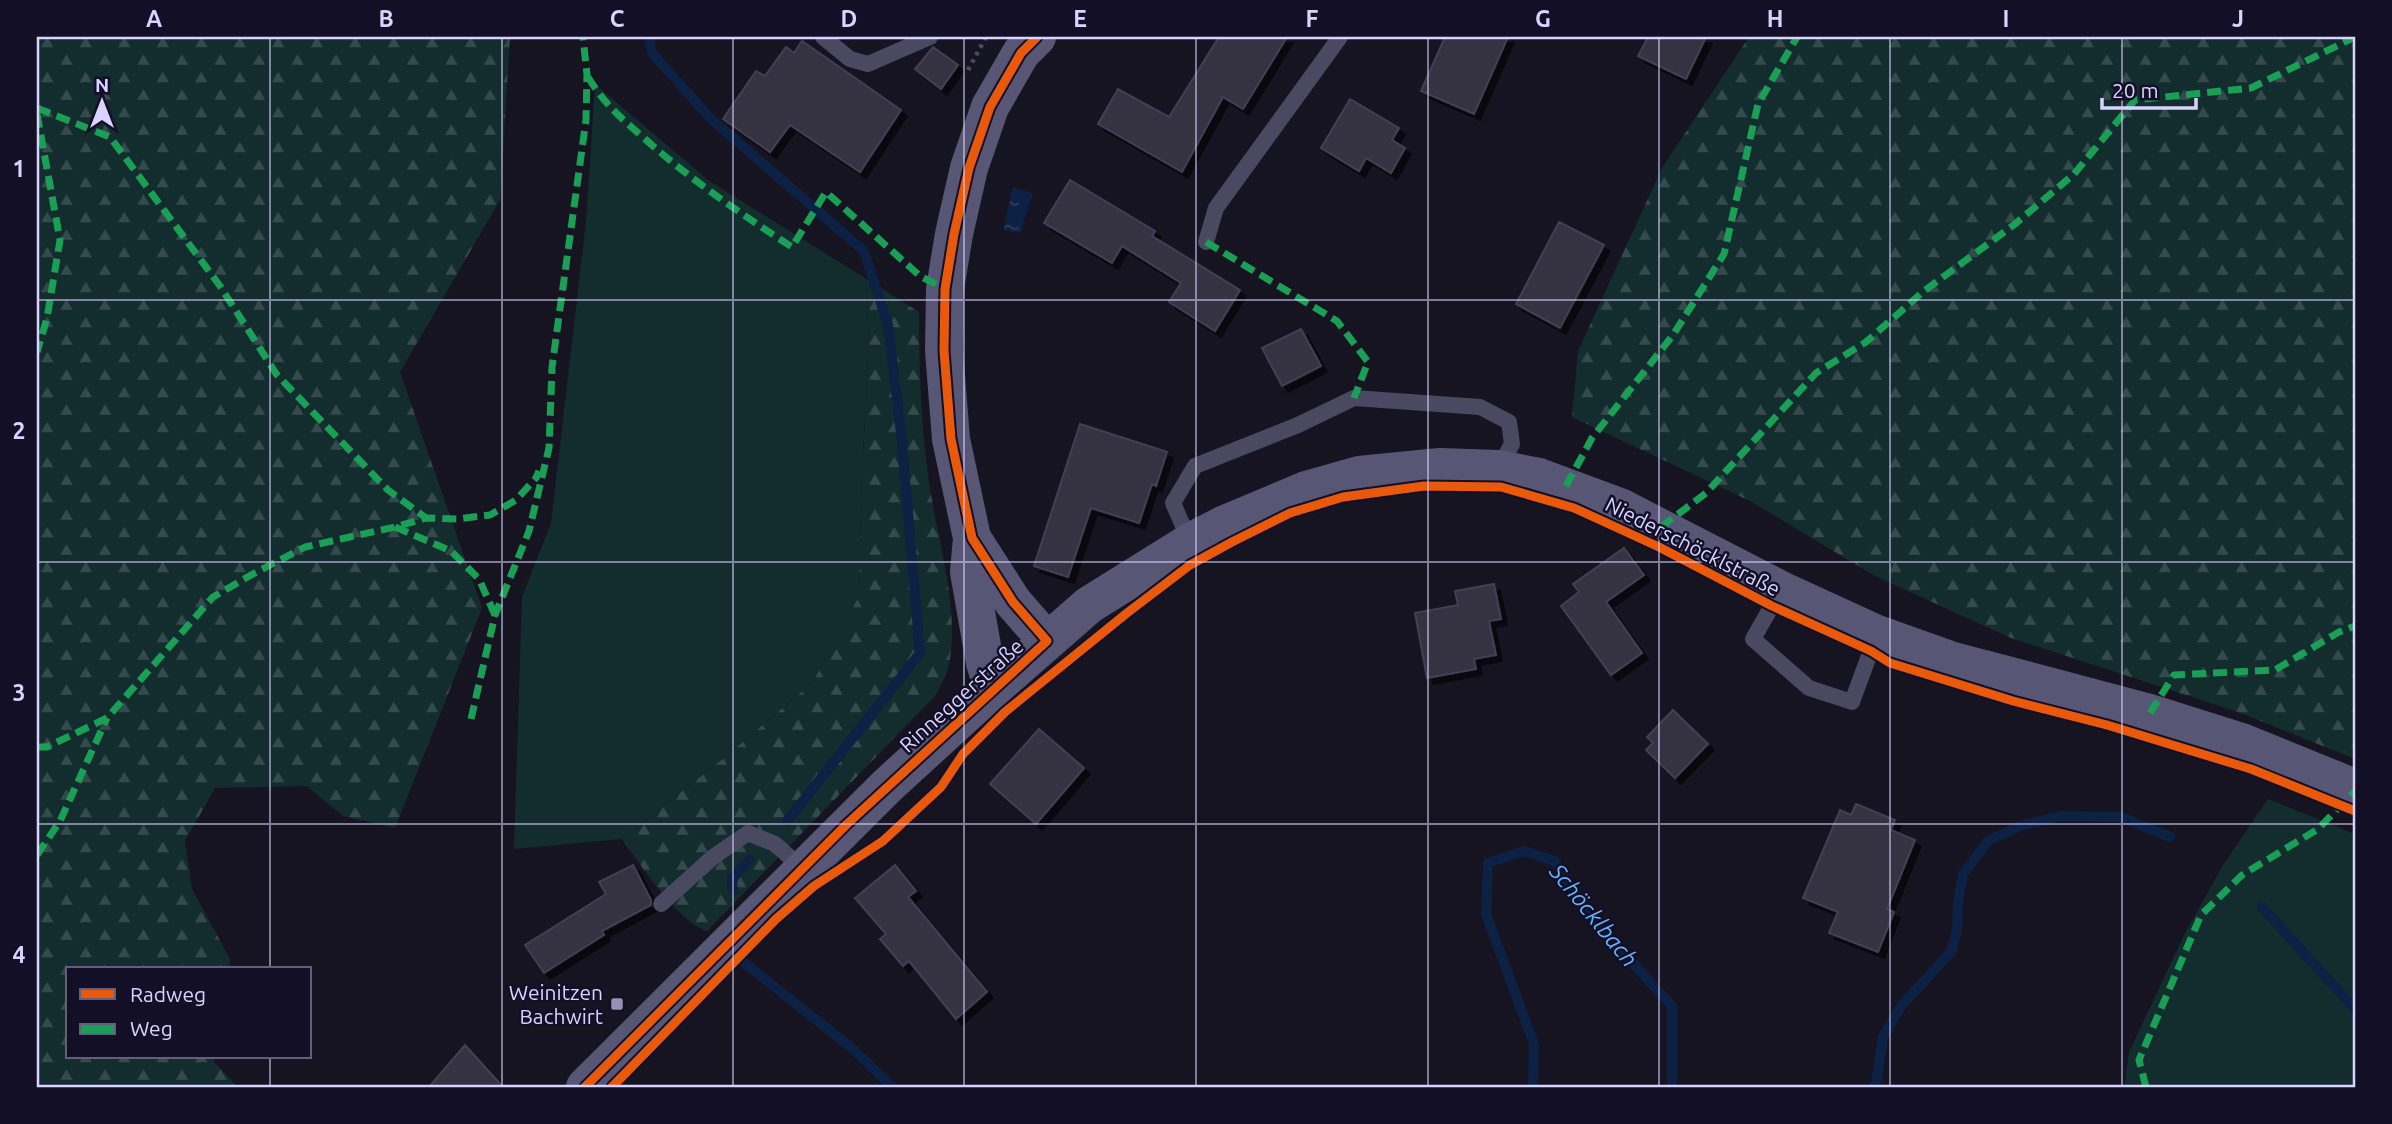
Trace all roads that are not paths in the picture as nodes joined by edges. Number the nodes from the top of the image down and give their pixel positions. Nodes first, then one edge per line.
1 (823, 37) edge
2 (930, 37) edge
3 (1037, 37) edge
4 (1340, 37) edge
5 (1206, 242) dead end
6 (1498, 469) junction
7 (972, 538) junction
8 (1191, 542) junction
9 (1781, 590) junction
10 (1877, 634) junction
11 (1047, 641) junction
12 (993, 689) junction
13 (2355, 788) edge
14 (803, 869) junction
15 (661, 904) dead end
16 (585, 1087) edge

1 - 2 lane
3 - 7 main road, Rinneggerstraße
4 - 5 lane
6 - 8 main road, Niederschöcklstraße
6 - 8 lane
6 - 9 main road, Niederschöcklstraße
7 - 11 main road, Rinneggerstraße
7 - 12 main road, Rinneggerstraße
8 - 11 main road, Niederschöcklstraße
9 - 10 main road, Niederschöcklstraße
9 - 10 lane
10 - 13 main road, Niederschöcklstraße
11 - 12 main road, Rinneggerstraße
12 - 14 main road, Rinneggerstraße
14 - 15 lane
14 - 16 main road, Rinneggerstraße

